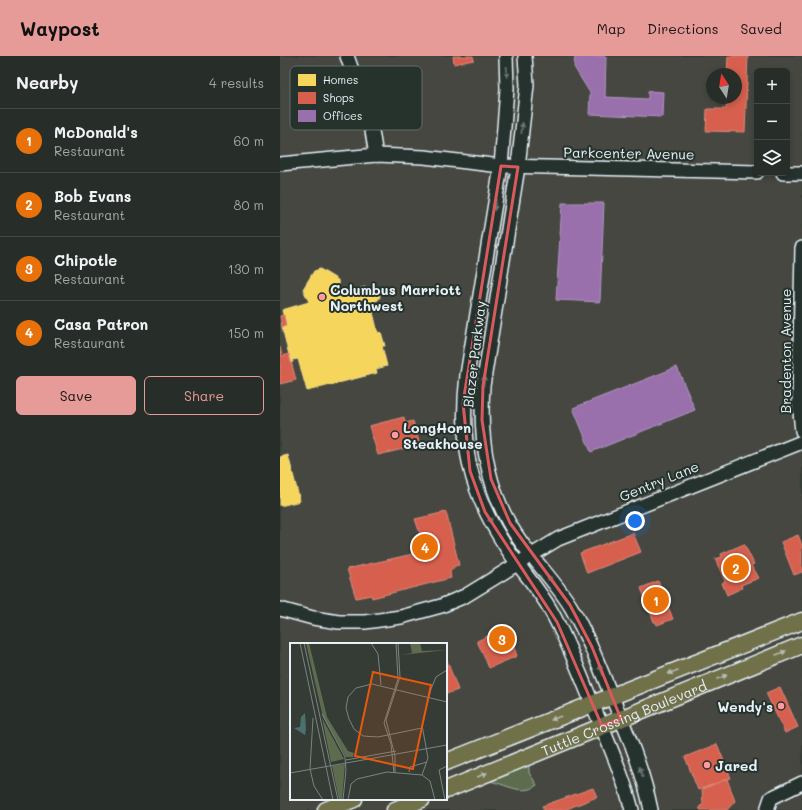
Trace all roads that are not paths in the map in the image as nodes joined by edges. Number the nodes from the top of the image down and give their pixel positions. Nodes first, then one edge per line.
1 (347, 56) edge
2 (506, 56) edge
3 (525, 56) edge
4 (350, 66) edge
5 (372, 130) edge
6 (376, 155) junction
7 (280, 164) edge
8 (501, 166) junction
9 (518, 167) junction
10 (754, 172) edge
11 (790, 173) edge
12 (802, 173) edge
13 (802, 248) edge
14 (802, 430) edge
15 (802, 442) edge
16 (532, 555) junction
17 (518, 564) junction
18 (280, 609) edge
19 (802, 621) edge
20 (802, 645) edge
21 (612, 697) junction
22 (592, 704) junction
23 (621, 719) junction
24 (602, 726) junction
25 (447, 762) edge
26 (802, 783) edge
27 (447, 790) edge
28 (351, 800) edge
29 (420, 800) edge
30 (326, 810) edge
31 (395, 810) edge
32 (632, 810) edge
33 (651, 810) edge
34 (767, 810) edge

1 - 4 street
2 -> 8 street, Blazer Parkway
9 -> 3 street, Blazer Parkway
5 - 6 street
6 - 7 street, Parkcenter Avenue
6 - 8 street, Parkcenter Avenue
8 - 9 street, Parkcenter Avenue
8 -> 17 street, Blazer Parkway
9 - 10 street, Parkcenter Avenue
16 -> 9 street, Blazer Parkway
11 - 12 street
13 - 14 street, Bradenton Avenue
15 - 16 street, Gentry Lane
16 - 17 street, Gentry Lane
21 -> 16 street, Blazer Parkway
17 - 18 street, Gentry Lane
17 - 22 street, Blazer Parkway
19 -> 21 main road, Tuttle Crossing Boulevard
23 -> 20 main road, Tuttle Crossing Boulevard
21 - 22 main road, Tuttle Crossing Boulevard
21 - 23 street, Blazer Parkway
22 - 24 street, Blazer Parkway
22 -> 25 main road, Tuttle Crossing Boulevard
23 - 24 main road, Tuttle Crossing Boulevard
33 -> 23 street, Blazer Parkway
27 -> 24 main road, Tuttle Crossing Boulevard
24 - 32 street, Blazer Parkway
26 - 34 street
28 - 30 main road
29 - 31 main road

